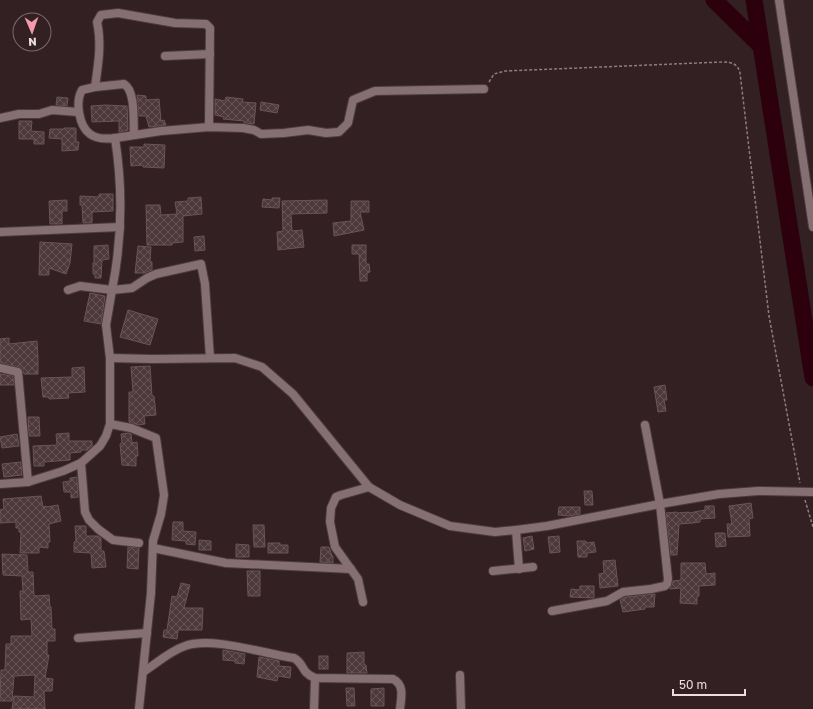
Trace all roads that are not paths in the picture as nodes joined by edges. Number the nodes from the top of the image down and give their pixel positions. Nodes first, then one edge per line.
1 (779, 0) edge
2 (210, 54) junction
3 (165, 56) dead end
4 (94, 86) junction
5 (484, 89) road end
6 (78, 112) junction
7 (0, 118) edge
8 (209, 128) junction
9 (134, 135) junction
10 (115, 138) junction
11 (813, 226) edge
12 (120, 227) junction
13 (0, 232) edge
14 (68, 290) dead end
15 (112, 290) junction
16 (110, 358) junction
17 (210, 358) junction
18 (0, 368) edge
19 (110, 424) junction
20 (645, 425) dead end
21 (81, 464) junction
22 (28, 482) junction
23 (0, 484) edge
24 (369, 487) junction
25 (807, 492) edge
26 (660, 504) junction
27 (516, 530) junction
28 (139, 543) dead end
29 (153, 548) junction
30 (533, 567) dead end
31 (519, 569) junction
32 (351, 570) junction
33 (493, 571) dead end
34 (363, 602) dead end
35 (552, 611) dead end
36 (147, 633) junction
37 (78, 638) dead end
38 (143, 672) junction
39 (460, 675) dead end
40 (315, 678) junction
41 (139, 709) edge
42 (314, 709) edge
43 (400, 709) edge
44 (461, 709) edge

1 - 11 street
2 - 3 street
2 - 4 street
2 - 8 street
4 - 6 street
4 - 9 street
5 - 8 street
6 - 7 street
6 - 10 street
8 - 9 street
9 - 10 street
10 - 12 street
12 - 13 street
12 - 15 street
14 - 15 street
15 - 16 street
15 - 17 street
16 - 17 street
16 - 19 street
17 - 24 street
18 - 22 street
19 - 21 street
19 - 29 street
20 - 26 street
21 - 22 street
21 - 28 street
22 - 23 street
24 - 27 street
24 - 32 street
25 - 26 street
26 - 27 street
26 - 35 street
27 - 31 street
29 - 32 street
29 - 36 street
30 - 31 street
31 - 33 street
32 - 34 street
36 - 37 street
36 - 38 street
38 - 40 street
38 - 41 street
39 - 44 street
40 - 42 street
40 - 43 street

